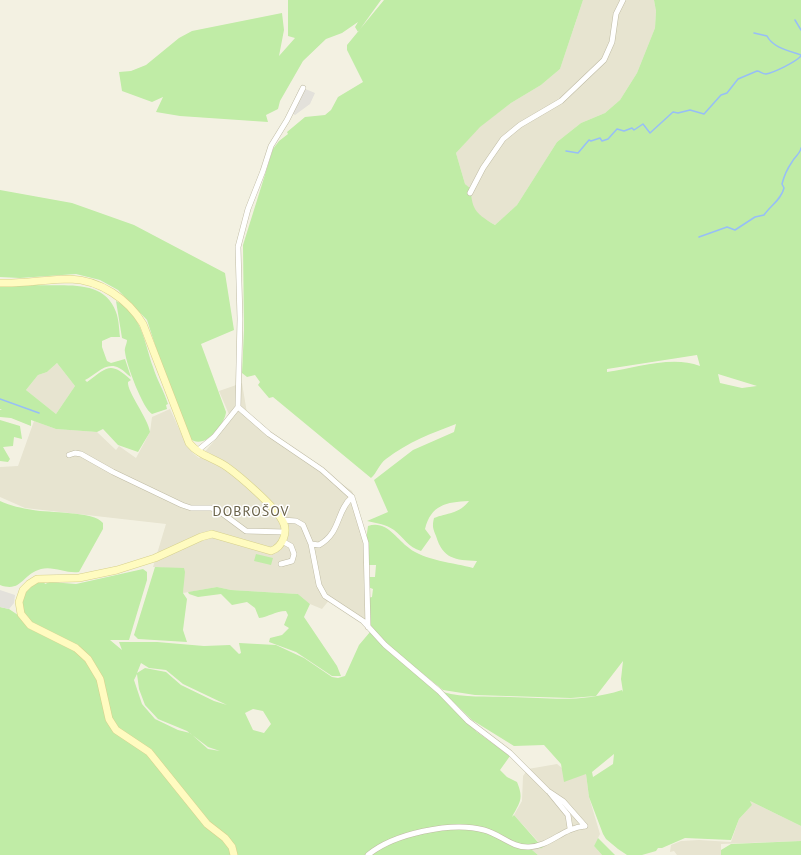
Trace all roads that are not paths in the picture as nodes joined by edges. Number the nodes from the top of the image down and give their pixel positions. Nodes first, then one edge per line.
1 (623, 0) edge
2 (303, 88) dead end
3 (470, 193) dead end
4 (0, 283) edge
5 (238, 407) junction
6 (197, 451) junction
7 (69, 455) dead end
8 (352, 497) junction
9 (282, 520) junction
10 (284, 532) junction
11 (282, 542) junction
12 (311, 544) junction
13 (319, 545) junction
14 (313, 555) junction
15 (281, 564) dead end
16 (368, 627) junction
17 (548, 791) junction
18 (570, 828) junction
19 (234, 855) edge
20 (368, 855) edge

1 - 3 street
2 - 5 street
4 - 6 street
5 - 6 street
5 - 8 street
6 - 9 street
7 - 10 street
8 - 13 street
8 - 16 street
9 - 10 street
9 - 12 street
10 - 11 street
11 - 15 street
11 - 19 street
12 - 13 street
12 - 14 street
13 - 14 street
14 - 16 street
16 - 17 street
17 - 18 street
17 - 18 street
18 - 20 street

